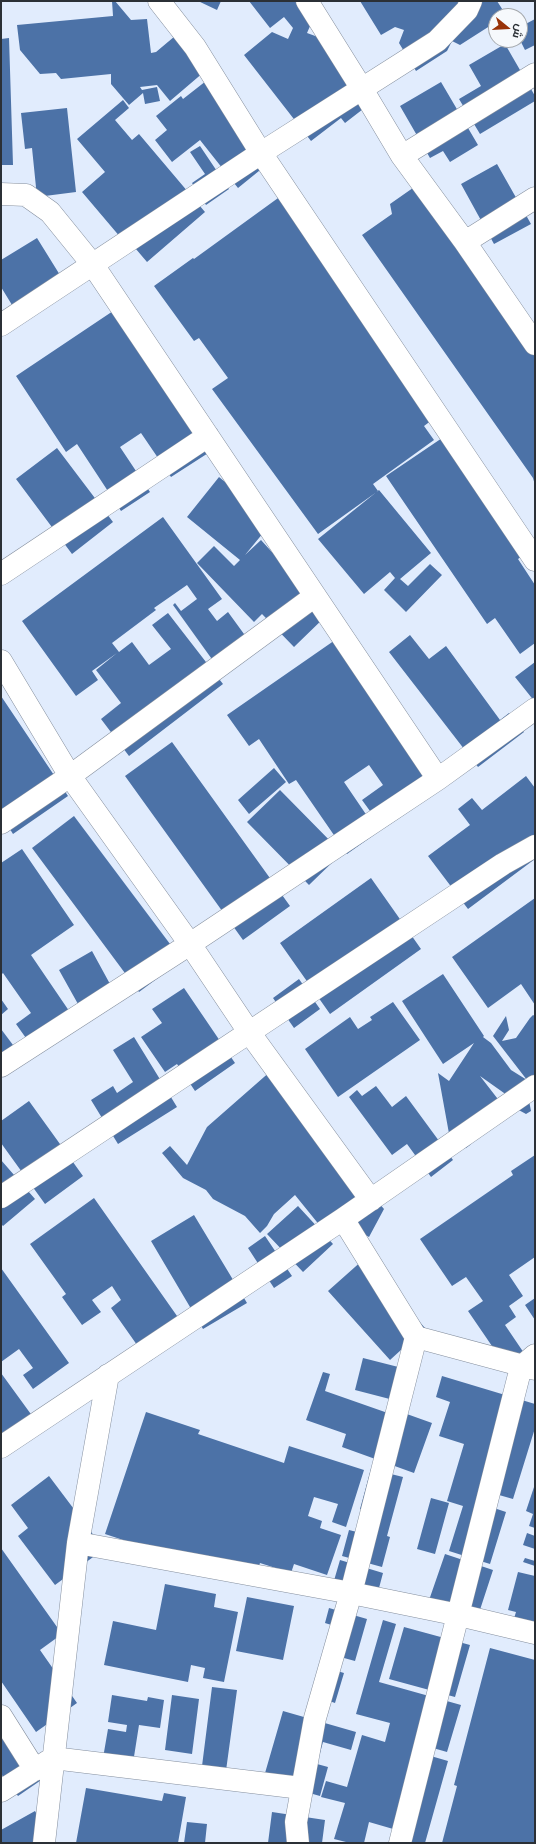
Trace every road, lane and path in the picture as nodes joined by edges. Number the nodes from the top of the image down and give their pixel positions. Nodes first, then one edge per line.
1 (159, 1) edge
2 (307, 1) edge
3 (471, 1) edge
4 (535, 74) edge
5 (362, 89) junction
6 (261, 153) junction
7 (402, 156) junction
8 (1, 194) edge
9 (535, 198) edge
10 (465, 242) junction
11 (93, 265) junction
12 (1, 325) edge
13 (533, 338) edge
14 (208, 436) junction
15 (535, 560) edge
16 (1, 574) edge
17 (315, 596) junction
18 (1, 660) edge
19 (535, 709) edge
20 (70, 776) junction
21 (438, 779) junction
22 (1, 824) edge
23 (535, 846) edge
24 (190, 944) junction
25 (249, 1032) junction
26 (1, 1066) edge
27 (535, 1086) edge
28 (1, 1197) edge
29 (371, 1200) junction
30 (343, 1219) junction
31 (416, 1337) junction
32 (530, 1364) edge
33 (108, 1375) junction
34 (1, 1447) edge
35 (78, 1543) junction
36 (352, 1593) junction
37 (459, 1615) junction
38 (535, 1634) edge
39 (1, 1716) edge
40 (53, 1758) junction
41 (35, 1770) junction
42 (301, 1788) junction
43 (1, 1791) edge
44 (44, 1843) edge
45 (298, 1843) edge
46 (400, 1843) edge

1 - 6 street
2 - 5 street
3 - 5 street
4 - 7 street
5 - 6 street
5 - 7 street
6 - 11 street
6 - 15 street
7 - 10 street
8 - 11 street
9 - 10 street
10 - 13 street
11 - 12 street
11 - 14 street
14 - 16 street
14 - 17 street
17 - 20 street
17 - 21 street
18 - 20 street
19 - 21 street
20 - 22 street
20 - 24 street
21 - 24 street
23 - 25 street
24 - 25 street
24 - 26 street
25 - 28 street
25 - 29 street
27 - 29 street
29 - 30 street
30 - 31 street
30 - 33 street
31 - 32 street
31 - 36 street
32 - 37 street
33 - 34 street
33 - 35 street
35 - 36 street
35 - 40 street
36 - 37 street
36 - 42 street
37 - 38 street
37 - 46 street
39 - 41 street
40 - 41 street
40 - 42 street
40 - 44 street
41 - 43 street
42 - 45 street

